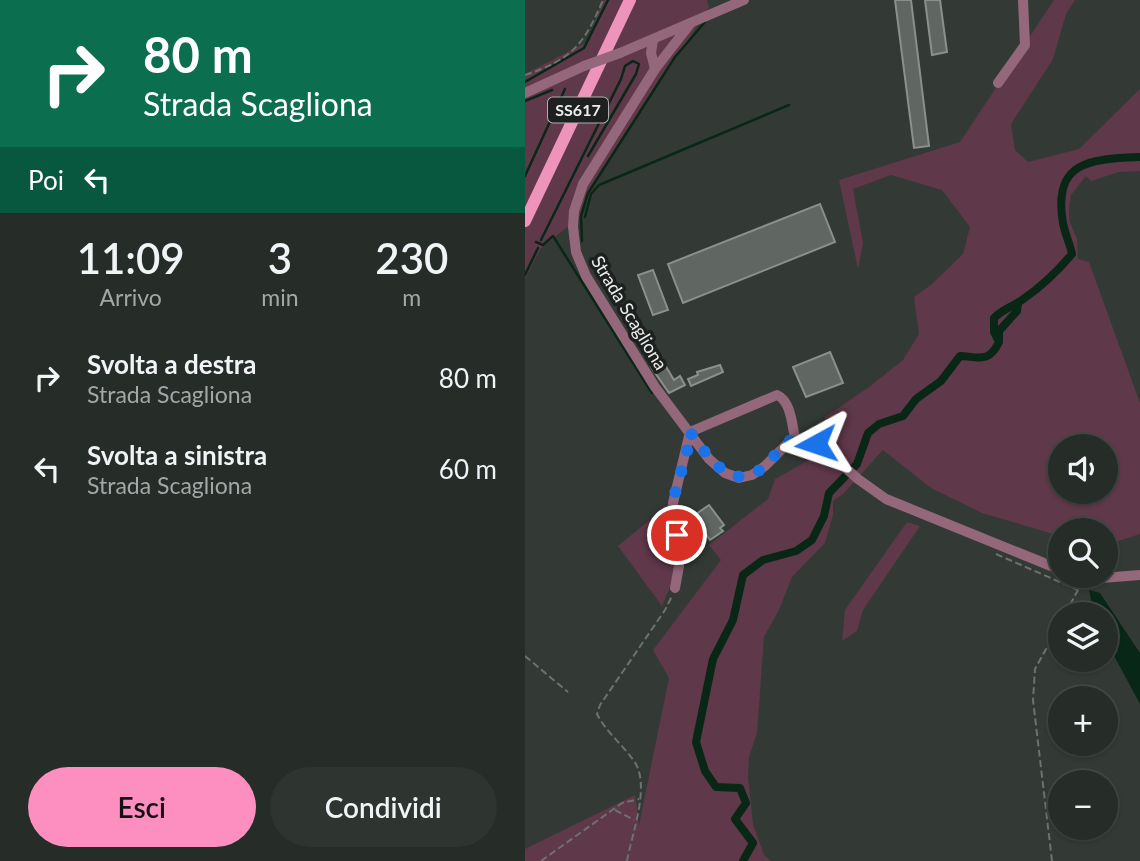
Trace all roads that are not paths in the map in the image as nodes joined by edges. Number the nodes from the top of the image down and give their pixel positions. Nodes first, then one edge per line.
1 (631, 0) edge
2 (744, 0) edge
3 (1023, 0) edge
4 (690, 24) junction
5 (653, 40) junction
6 (637, 46) junction
7 (651, 52) junction
8 (658, 65) junction
9 (998, 83) dead end
10 (525, 93) edge
11 (525, 221) edge
12 (690, 432) junction
13 (796, 438) junction
14 (1048, 565) edge
15 (1140, 575) edge
16 (1118, 577) edge
17 (675, 588) road end

1 - 11 main road, SS617
2 - 4 street
3 - 9 street
4 - 5 street
4 - 8 street, Strada Scagliona
5 - 6 street
5 - 7 street
5 - 8 street
6 - 7 street
6 - 10 street, bridge
7 - 8 street
8 - 12 street, Strada Scagliona
12 - 13 street, Strada Scagliona
12 - 13 street
12 - 17 street
13 - 14 street
15 - 16 street

